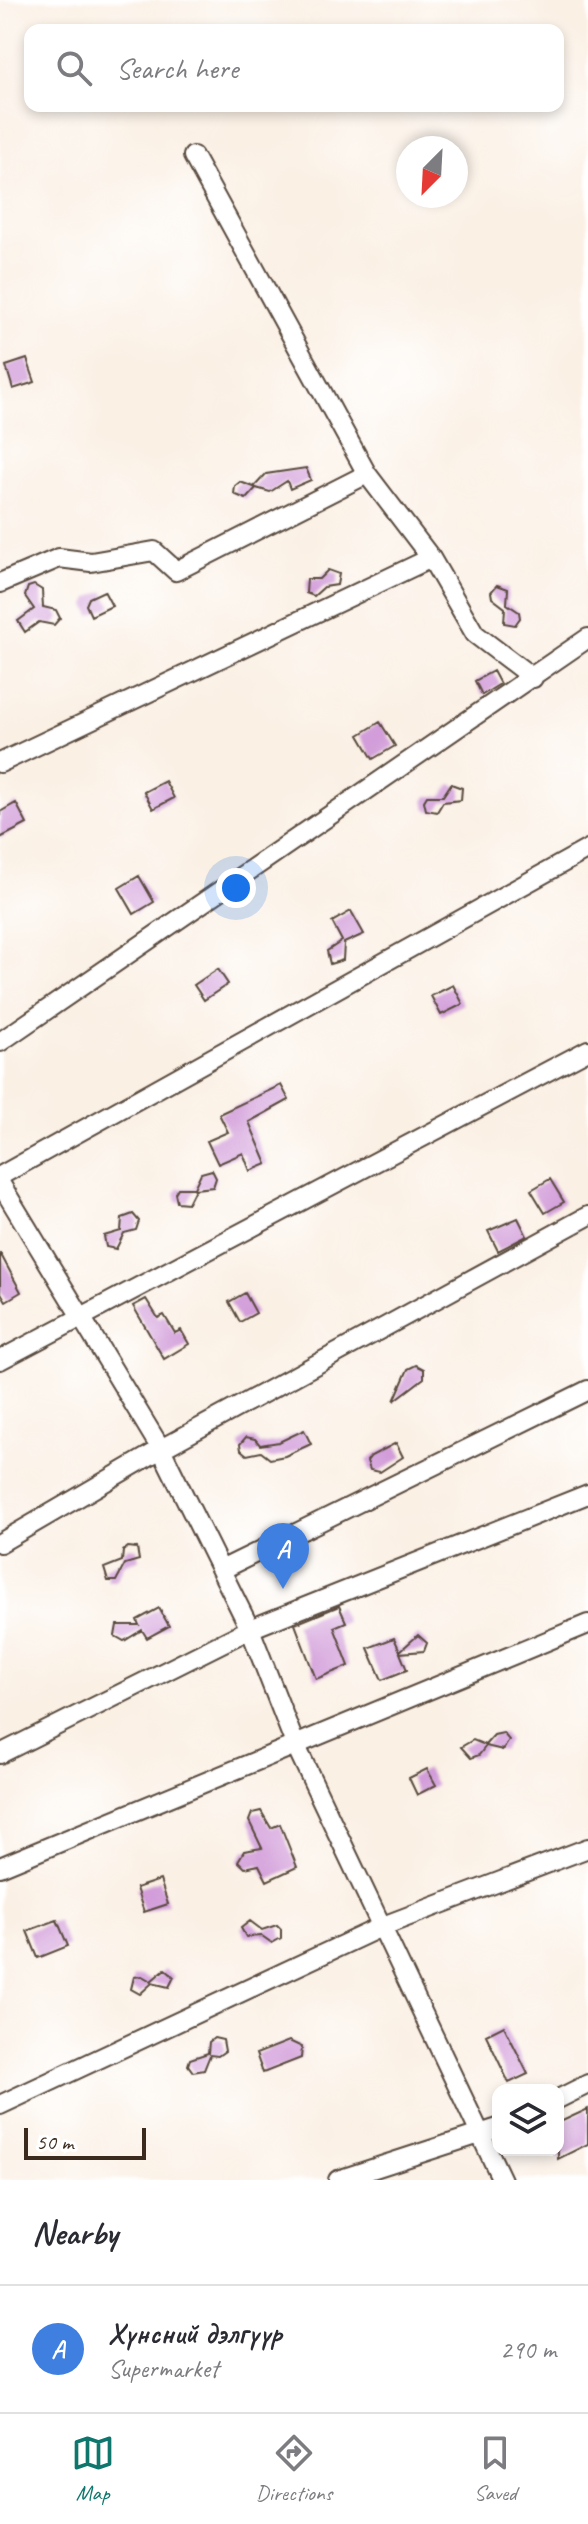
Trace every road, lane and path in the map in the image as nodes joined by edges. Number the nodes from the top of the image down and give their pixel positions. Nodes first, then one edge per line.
1 (193, 156) dead end
2 (367, 474) junction
3 (431, 558) junction
4 (0, 583) edge
5 (588, 638) edge
6 (533, 678) junction
7 (0, 763) edge
8 (588, 849) edge
9 (0, 1042) edge
10 (588, 1050) edge
11 (0, 1176) edge
12 (0, 1183) edge
13 (588, 1216) edge
14 (82, 1317) junction
15 (0, 1360) edge
16 (588, 1390) edge
17 (161, 1449) junction
18 (588, 1494) edge
19 (0, 1543) edge
20 (221, 1570) junction
21 (588, 1624) edge
22 (250, 1629) junction
23 (295, 1744) junction
24 (0, 1754) edge
25 (588, 1848) edge
26 (0, 1867) edge
27 (383, 1926) junction
28 (588, 2084) edge
29 (564, 2096) edge
30 (0, 2105) edge
31 (490, 2132) edge
32 (338, 2180) edge
33 (502, 2180) edge

1 - 2 street
2 - 3 street
2 - 4 street
3 - 6 street
3 - 7 street
5 - 6 street
6 - 9 street
8 - 11 street
10 - 14 street
12 - 14 street
13 - 17 street
14 - 15 street
14 - 17 street
16 - 20 street
17 - 19 street
17 - 20 street
18 - 22 street
20 - 22 street
21 - 23 street
22 - 23 street
22 - 24 street
23 - 26 street
23 - 27 street
25 - 27 street
27 - 30 street
27 - 31 street
28 - 29 street
31 - 32 street
31 - 33 street

